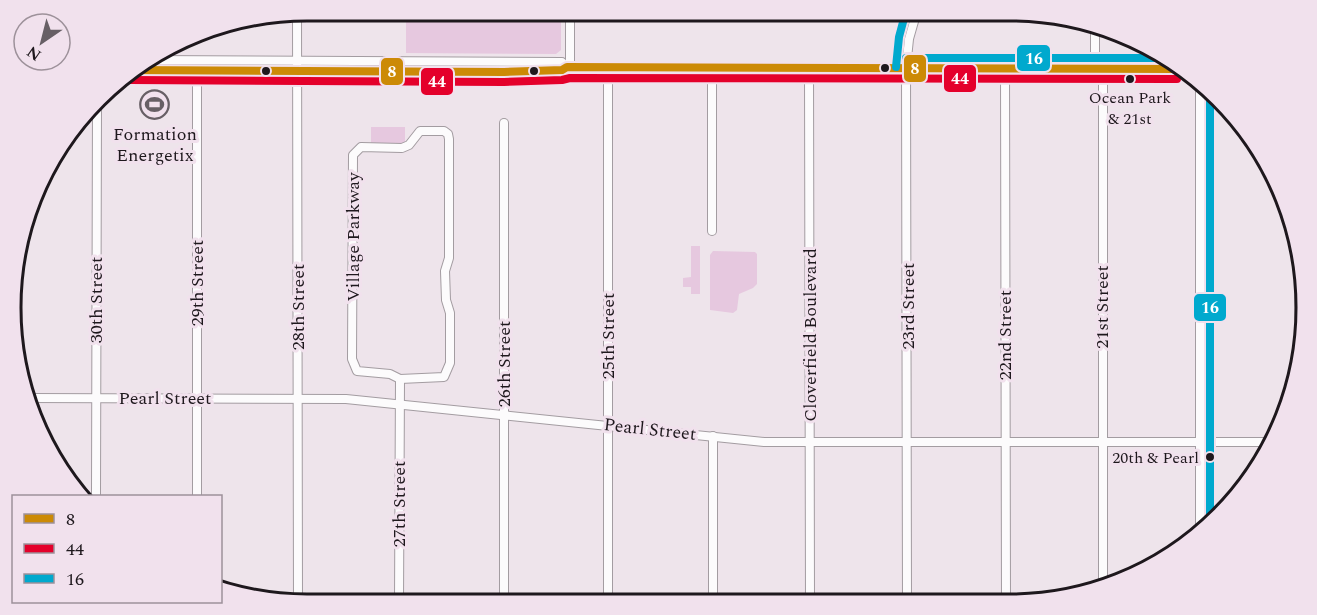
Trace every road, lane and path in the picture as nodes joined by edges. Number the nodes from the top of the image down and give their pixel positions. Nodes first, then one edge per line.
1 (570, 21) edge
2 (914, 21) edge
3 (297, 22) edge
4 (1095, 34) edge
5 (162, 61) edge
6 (297, 66) junction
7 (568, 68) junction
8 (608, 68) junction
9 (712, 68) junction
10 (809, 68) junction
11 (906, 68) junction
12 (1005, 68) junction
13 (1100, 69) junction
14 (1169, 69) edge
15 (147, 70) edge
16 (197, 70) junction
17 (1200, 94) edge
18 (97, 114) edge
19 (504, 123) dead end
20 (712, 231) dead end
21 (400, 379) junction
22 (35, 398) edge
23 (96, 398) junction
24 (197, 398) junction
25 (298, 399) junction
26 (399, 404) junction
27 (504, 415) junction
28 (608, 424) junction
29 (713, 436) junction
30 (810, 442) junction
31 (908, 442) junction
32 (1006, 442) junction
33 (1262, 442) edge
34 (1102, 443) junction
35 (1200, 443) junction
36 (96, 495) edge
37 (197, 495) edge
38 (1200, 521) edge
39 (1103, 579) edge
40 (298, 593) edge
41 (399, 594) edge
42 (504, 594) edge
43 (608, 594) edge
44 (712, 594) edge
45 (810, 594) edge
46 (907, 594) edge
47 (1006, 594) edge

1 - 7 street
2 - 11 street, 23rd Street
3 - 6 street, 28th Street
4 - 13 street, 21st Street
5 - 6 street
6 - 7 street
6 - 16 street
6 - 25 street, 28th Street
7 - 8 street
8 - 9 street
8 - 28 street, 25th Street
9 - 10 street
9 - 20 street
10 - 11 street
10 - 30 street, Cloverfield Boulevard
11 - 12 street
11 - 31 street, 23rd Street
12 - 13 street
12 - 32 street, 22nd Street
13 - 14 street
13 - 34 street, 21st Street
15 - 16 street
16 - 24 street, 29th Street
17 - 35 street
18 - 23 street, 30th Street
19 - 27 street, 26th Street
21 - 21 street, Village Parkway
21 - 26 street, 27th Street
22 - 23 street, Pearl Street
23 - 24 street, Pearl Street
23 - 36 street, 30th Street
24 - 25 street, Pearl Street
24 - 37 street, 29th Street
25 - 26 street, Pearl Street
25 - 40 street, 28th Street
26 - 27 street, Pearl Street
26 - 41 street, 27th Street
27 - 28 street, Pearl Street
27 - 42 street, 26th Street
28 - 29 street, Pearl Street
28 - 43 street, 25th Street
29 - 30 street, Pearl Street
29 - 44 street
30 - 31 street, Pearl Street
30 - 45 street, Cloverfield Boulevard
31 - 32 street, Pearl Street
31 - 46 street, 23rd Street
32 - 34 street, Pearl Street
32 - 47 street, 22nd Street
33 - 35 street, Pearl Street
34 - 35 street, Pearl Street
34 - 39 street, 21st Street
35 - 38 street

